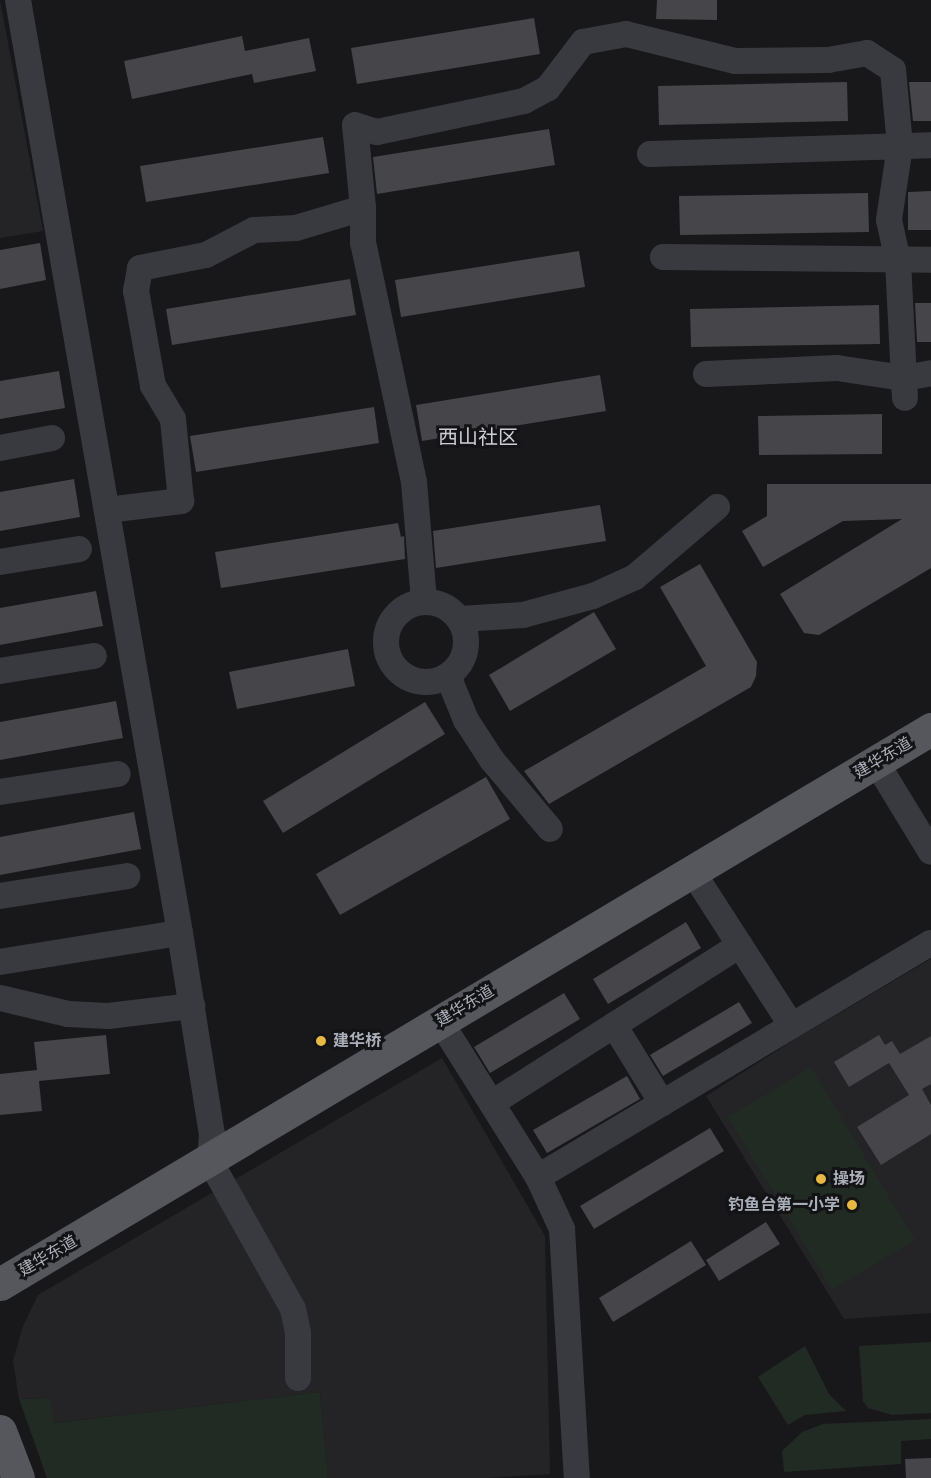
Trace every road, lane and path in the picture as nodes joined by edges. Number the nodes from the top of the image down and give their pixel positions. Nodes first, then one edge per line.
1 (18, 0) edge
2 (931, 145) edge
3 (900, 146) junction
4 (650, 154) dead end
5 (363, 208) junction
6 (663, 256) dead end
7 (931, 260) edge
8 (898, 261) junction
9 (931, 373) edge
10 (706, 374) dead end
11 (904, 388) junction
12 (52, 438) dead end
13 (0, 448) edge
14 (717, 507) dead end
15 (107, 510) junction
16 (79, 549) dead end
17 (0, 562) edge
18 (424, 601) junction
19 (460, 619) junction
20 (94, 656) dead end
21 (0, 671) edge
22 (448, 676) junction
23 (931, 706) edge
24 (931, 729) edge
25 (876, 762) junction
26 (118, 774) dead end
27 (0, 792) edge
28 (550, 829) dead end
29 (929, 843) edge
30 (692, 871) junction
31 (127, 876) dead end
32 (0, 896) edge
33 (180, 933) junction
34 (931, 944) edge
35 (740, 945) junction
36 (0, 962) edge
37 (0, 998) edge
38 (192, 1006) junction
39 (440, 1021) junction
40 (614, 1025) junction
41 (792, 1026) junction
42 (492, 1103) junction
43 (662, 1104) junction
44 (211, 1147) junction
45 (538, 1177) junction
46 (0, 1258) edge
47 (0, 1284) edge
48 (298, 1378) dead end
49 (0, 1431) edge
50 (18, 1478) edge
51 (577, 1478) edge

1 - 15 street
2 - 3 street
3 - 4 street
3 - 5 street
3 - 8 street
5 - 15 street
5 - 18 street
6 - 8 street
7 - 8 street
8 - 11 street
9 - 11 street
10 - 11 street
12 - 13 street
14 - 19 street
15 - 33 street
16 - 17 street
18 - 19 street
18 - 22 street
19 - 22 street
20 - 21 street
22 - 28 street
23 - 44 main road, 建华东道
24 - 25 main road, 建华东道
25 - 29 street
25 - 30 main road, 建华东道
26 - 27 street
30 - 35 street
30 - 39 main road, 建华东道
31 - 32 street
33 - 36 street
33 - 38 street
34 - 41 street
35 - 40 street
35 - 41 street
37 - 38 street
38 - 44 street
39 - 42 street
39 - 44 main road, 建华东道
40 - 42 street
40 - 43 street
41 - 43 street
42 - 45 street
43 - 45 street
44 - 46 main road, 建华东道
44 - 47 main road, 建华东道
44 - 48 street
45 - 51 street
49 - 50 main road

